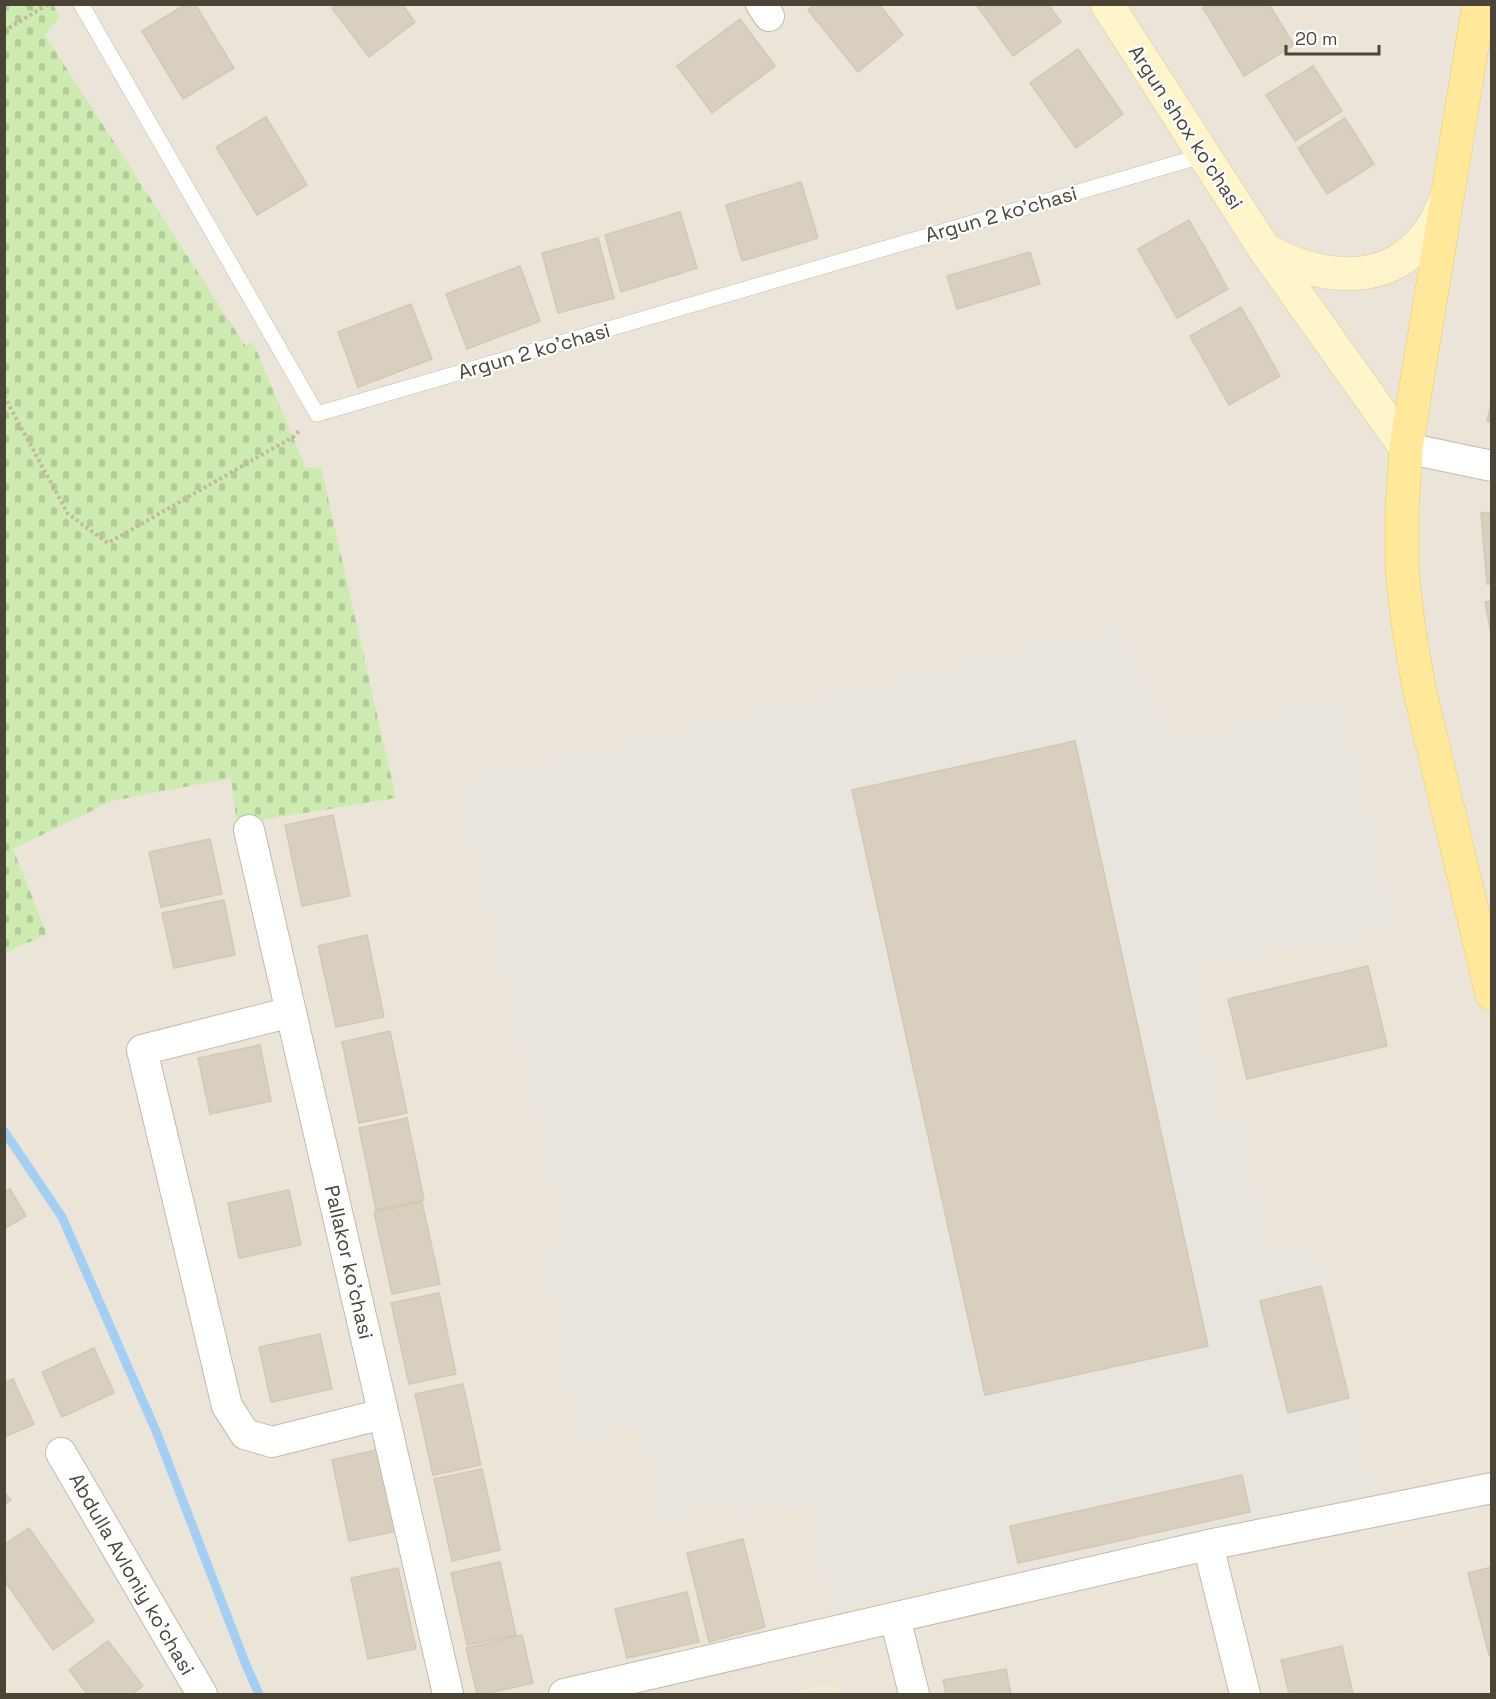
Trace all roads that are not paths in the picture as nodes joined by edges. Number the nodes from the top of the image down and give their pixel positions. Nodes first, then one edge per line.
1 (81, 4) edge
2 (1107, 4) edge
3 (1479, 4) edge
4 (1205, 155) junction
5 (1447, 198) junction
6 (1265, 250) junction
7 (1406, 448) junction
8 (1491, 466) edge
9 (249, 830) dead end
10 (1491, 994) edge
11 (291, 1012) junction
12 (383, 1414) junction
13 (61, 1453) dead end
14 (1491, 1488) edge
15 (1208, 1545) junction
16 (895, 1617) junction
17 (202, 1695) edge
18 (448, 1695) edge
19 (564, 1695) edge
20 (914, 1695) edge
21 (1245, 1695) edge

1 - 4 lane, Argun 2 ko'chasi
2 - 4 street, Argun shox ko'chasi
3 - 5 main road
4 - 6 street, Argun shox ko'chasi
5 - 6 street
5 - 7 main road
6 - 7 street, Argun shox ko'chasi
7 - 8 street
7 - 10 main road
9 - 11 street, Pallakor ko'chasi
11 - 12 street, Pallakor ko'chasi
11 - 12 street
12 - 18 street, Pallakor ko'chasi
13 - 17 street, Abdulla Avloniy ko'chasi
14 - 15 street
15 - 16 street
15 - 21 street
16 - 19 street
16 - 20 street

